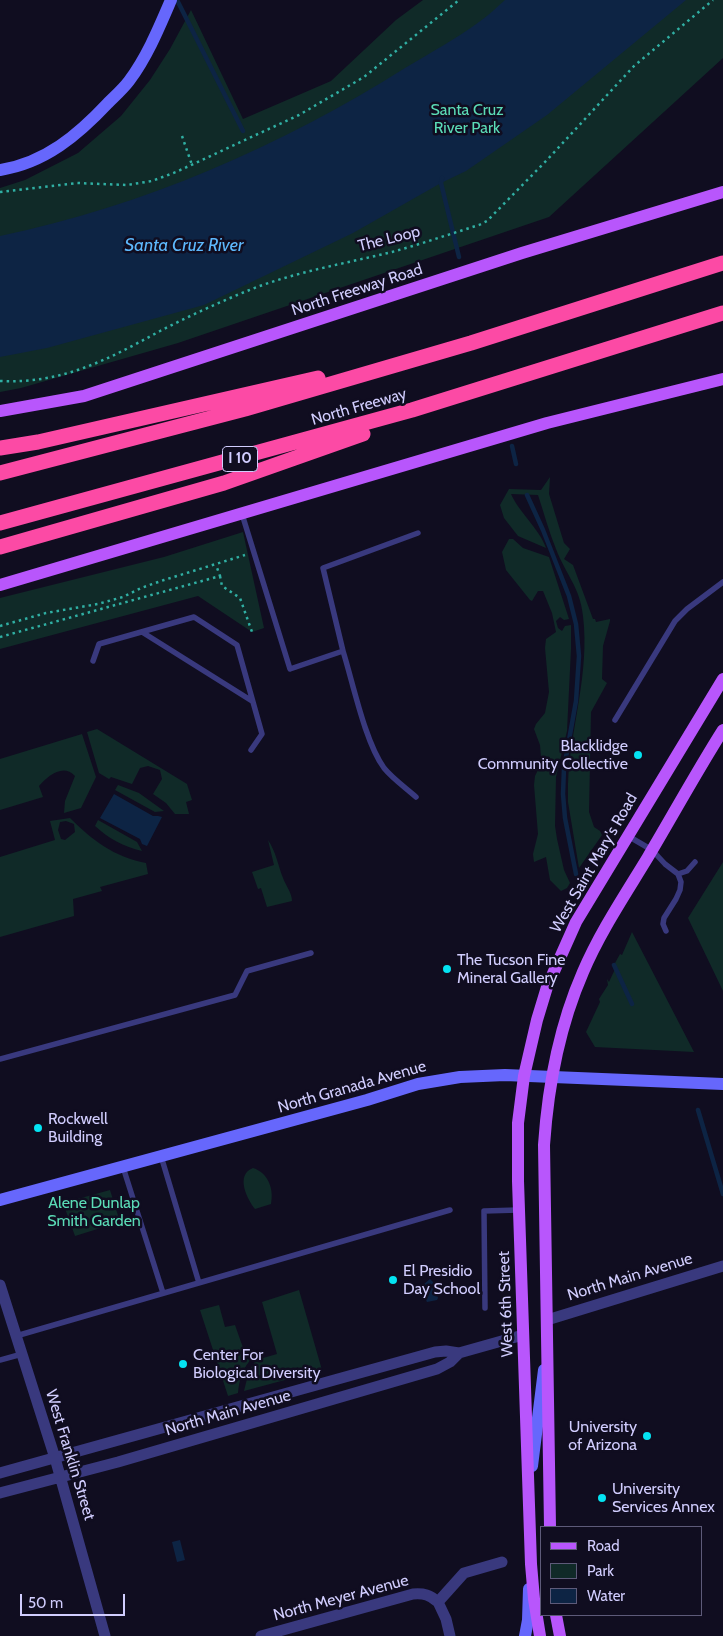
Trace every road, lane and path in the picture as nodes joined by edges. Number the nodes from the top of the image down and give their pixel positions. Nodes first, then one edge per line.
1 (171, 0) edge
2 (458, 0) edge
3 (714, 0) edge
4 (182, 136) dead end
5 (192, 165) junction
6 (0, 170) edge
7 (0, 192) edge
8 (723, 192) edge
9 (723, 262) edge
10 (723, 313) edge
11 (471, 343) junction
12 (723, 379) edge
13 (0, 382) edge
14 (480, 390) junction
15 (0, 411) edge
16 (0, 448) edge
17 (0, 472) edge
18 (242, 512) junction
19 (0, 523) edge
20 (418, 533) dead end
21 (0, 547) edge
22 (254, 553) junction
23 (216, 565) junction
24 (220, 576) junction
25 (723, 582) edge
26 (0, 585) edge
27 (0, 626) edge
28 (142, 632) junction
29 (252, 632) dead end
30 (0, 637) edge
31 (343, 651) junction
32 (93, 661) dead end
33 (723, 680) edge
34 (252, 701) junction
35 (615, 720) dead end
36 (723, 730) edge
37 (718, 747) edge
38 (252, 750) dead end
39 (416, 797) dead end
40 (628, 836) junction
41 (652, 850) junction
42 (695, 862) dead end
43 (678, 874) junction
44 (666, 931) dead end
45 (311, 953) dead end
46 (0, 1059) edge
47 (524, 1076) junction
48 (552, 1076) junction
49 (723, 1084) edge
50 (161, 1156) junction
51 (123, 1166) junction
52 (0, 1200) edge
53 (450, 1210) dead end
54 (519, 1210) junction
55 (723, 1266) edge
56 (199, 1283) junction
57 (0, 1285) edge
58 (163, 1293) junction
59 (486, 1308) dead end
60 (547, 1320) junction
61 (523, 1335) junction
62 (16, 1336) junction
63 (546, 1348) junction
64 (459, 1353) junction
65 (22, 1354) junction
66 (0, 1360) edge
67 (55, 1458) junction
68 (0, 1473) edge
69 (60, 1478) junction
70 (0, 1493) edge
71 (550, 1526) edge
72 (530, 1532) junction
73 (502, 1562) dead end
74 (438, 1602) junction
75 (556, 1616) edge
76 (105, 1636) edge
77 (261, 1636) edge
78 (450, 1636) edge
79 (525, 1636) edge
80 (540, 1636) edge
81 (560, 1636) edge

1 - 6 main road
2 - 5 path
3 - 13 path, The Loop
4 - 5 path
5 - 7 path
8 - 15 main road, North Freeway Road
9 - 11 highway, North Freeway
10 - 14 highway, North Freeway / I 10
11 - 16 highway
11 - 17 highway, North Freeway
12 - 18 main road
14 - 19 highway, North Freeway / I 10
14 - 21 highway
18 - 22 lane
18 - 26 main road
20 - 31 lane
22 - 23 path
22 - 31 lane
23 - 24 path
23 - 27 path
24 - 29 path
24 - 30 path
25 - 35 lane
28 - 32 lane
28 - 34 lane
28 - 34 lane
31 - 39 lane
33 - 40 main road, West Saint Mary's Road
34 - 38 lane
36 - 37 main road
37 - 41 main road
40 - 41 lane
40 - 47 main road, West Saint Mary's Road
41 - 43 lane
41 - 48 main road
42 - 43 lane
43 - 44 lane
45 - 46 lane
47 - 48 main road, North Granada Avenue
47 - 50 main road, North Granada Avenue
47 - 54 main road, West 6th Street
48 - 49 main road, North Granada Avenue
48 - 60 main road, West 6th Street
50 - 51 main road, North Granada Avenue
50 - 56 lane
51 - 52 main road, North Granada Avenue
51 - 58 lane
53 - 56 lane
54 - 59 lane
54 - 61 main road, West 6th Street
55 - 60 street, North Main Avenue
56 - 58 lane
57 - 62 street, West Franklin Street
58 - 62 lane
60 - 63 main road, West 6th Street
61 - 64 street, North Main Avenue
61 - 72 main road, West 6th Street
62 - 65 street, West Franklin Street
63 - 71 main road, West 6th Street
63 - 72 main road, West 6th Street
64 - 67 street, North Main Avenue
64 - 69 street, North Main Avenue
65 - 66 lane
65 - 67 street, West Franklin Street
67 - 68 street, North Main Avenue
67 - 69 street, West Franklin Street
69 - 70 street, North Main Avenue
69 - 76 street, West Franklin Street
72 - 79 main road, West 6th Street
72 - 80 main road, West 6th Street
73 - 74 street
74 - 77 street, North Meyer Avenue
74 - 78 street
75 - 81 main road

